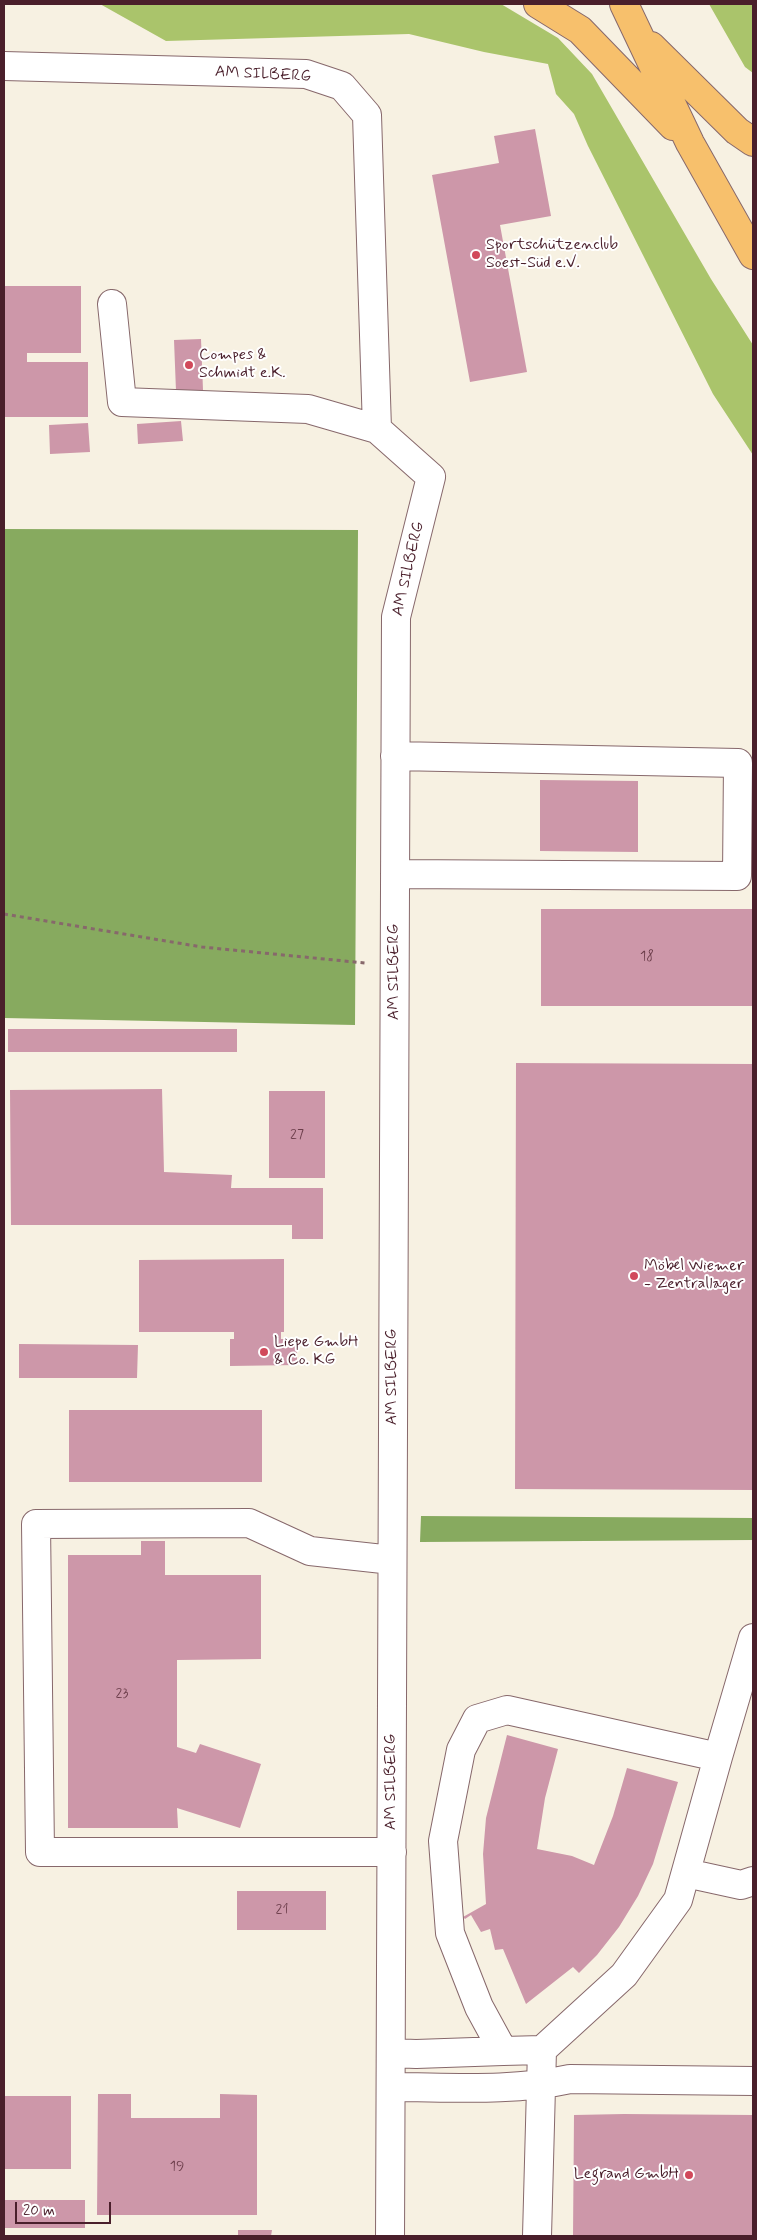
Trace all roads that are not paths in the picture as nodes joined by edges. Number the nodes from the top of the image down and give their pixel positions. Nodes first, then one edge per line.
1 (538, 4) edge
2 (624, 4) edge
3 (636, 31) junction
4 (4, 66) edge
5 (753, 142) edge
6 (690, 143) junction
7 (753, 255) edge
8 (112, 304) dead end
9 (377, 429) junction
10 (395, 756) junction
11 (395, 874) junction
12 (392, 1560) junction
13 (753, 1638) edge
14 (718, 1756) junction
15 (392, 1852) junction
16 (686, 1873) junction
17 (753, 1881) edge
18 (542, 2050) junction
19 (503, 2051) junction
20 (391, 2053) junction
21 (753, 2081) edge
22 (540, 2085) junction
23 (390, 2087) junction
24 (390, 2236) edge
25 (536, 2236) edge

1 - 6 highway
2 - 3 highway
3 - 5 highway
3 - 6 highway
4 - 9 street, AM SILBERG
6 - 7 highway
8 - 9 street
9 - 10 street, AM SILBERG
10 - 11 street, AM SILBERG
10 - 11 street
11 - 12 street, AM SILBERG
12 - 15 street, AM SILBERG
12 - 15 street
13 - 14 street
14 - 16 street
14 - 19 street
15 - 20 street, AM SILBERG
16 - 17 street
16 - 18 street
18 - 19 street
18 - 22 street
19 - 20 street
20 - 23 street, AM SILBERG
21 - 22 street
22 - 23 street
22 - 25 street
23 - 24 street, AM SILBERG

